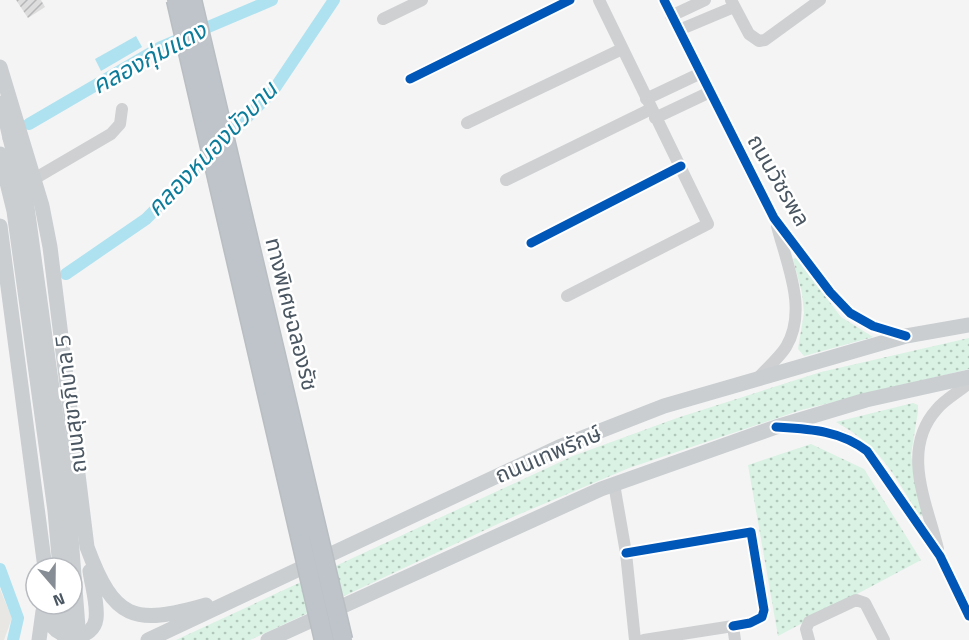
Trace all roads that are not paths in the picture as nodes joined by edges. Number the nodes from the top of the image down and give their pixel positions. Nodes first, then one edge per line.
1 (176, 0) edge
2 (192, 0) edge
3 (422, 0) edge
4 (570, 0) edge
5 (599, 0) edge
6 (664, 0) edge
7 (705, 0) edge
8 (820, 0) edge
9 (732, 4) edge
10 (671, 16) junction
11 (383, 19) dead end
12 (679, 30) junction
13 (622, 49) junction
14 (0, 67) edge
15 (701, 73) junction
16 (410, 79) dead end
17 (710, 92) junction
18 (0, 94) edge
19 (122, 109) dead end
20 (651, 109) junction
21 (467, 123) dead end
22 (0, 154) edge
23 (681, 166) junction
24 (34, 180) junction
25 (506, 180) dead end
26 (774, 218) junction
27 (0, 226) edge
28 (531, 243) dead end
29 (567, 296) dead end
30 (969, 325) edge
31 (906, 336) junction
32 (969, 377) edge
33 (758, 378) junction
34 (969, 383) edge
35 (776, 427) junction
36 (614, 484) junction
37 (87, 547) junction
38 (626, 553) junction
39 (43, 556) edge
40 (59, 556) edge
41 (940, 556) junction
42 (248, 594) junction
43 (42, 616) edge
44 (50, 616) edge
45 (64, 616) edge
46 (969, 616) edge
47 (733, 626) junction
48 (39, 640) edge
49 (65, 640) edge
50 (79, 640) edge
51 (148, 640) edge
52 (268, 640) edge
53 (324, 640) edge
54 (343, 640) edge
55 (635, 640) edge
56 (644, 640) edge
57 (735, 640) edge
58 (809, 640) edge
59 (884, 640) edge

1 - 53 highway, ทางพิเศษฉลองรัช, bridge
2 - 54 highway, ทางพิเศษฉลองรัช, bridge
3 - 11 street
4 - 16 street
5 - 13 street
6 - 10 street, ถนนวัชรพล
7 - 10 street
8 - 9 street
9 - 12 street
10 - 12 street, ถนนวัชรพล
12 - 15 street, ถนนวัชรพล
13 - 20 street
13 - 21 street
14 - 24 main road, ถนนสุขาภิบาล 5
15 - 17 street, ถนนวัชรพล
15 - 20 street
17 - 20 street
17 - 26 street, ถนนวัชรพล
18 - 50 main road, ถนนสุขาภิบาล 5, bridge
19 - 24 street
20 - 23 street
20 - 25 street
22 - 40 main road, ถนนสุขาภิบาล 5
23 - 28 street
23 - 29 street
24 - 37 main road, ถนนสุขาภิบาล 5
26 - 31 street, ถนนวัชรพล
26 - 33 street, ถนนวัชรพล
27 - 39 main road, ถนนสุขาภิบาล 5
30 - 31 main road, ถนนเทพรักษ์
31 - 33 main road, ถนนเทพรักษ์
32 - 35 main road
33 - 42 main road, ถนนเทพรักษ์
34 - 41 street
35 - 36 main road
35 - 41 street
36 - 38 street
36 - 52 main road
37 - 42 main road, ถนนสุขาภิบาล 5
37 - 44 main road
38 - 47 street
38 - 55 street
41 - 46 street
42 - 51 main road, ถนนเทพรักษ์
43 - 48 main road
45 - 49 main road, bridge
47 - 56 street
47 - 57 street
58 - 59 street

